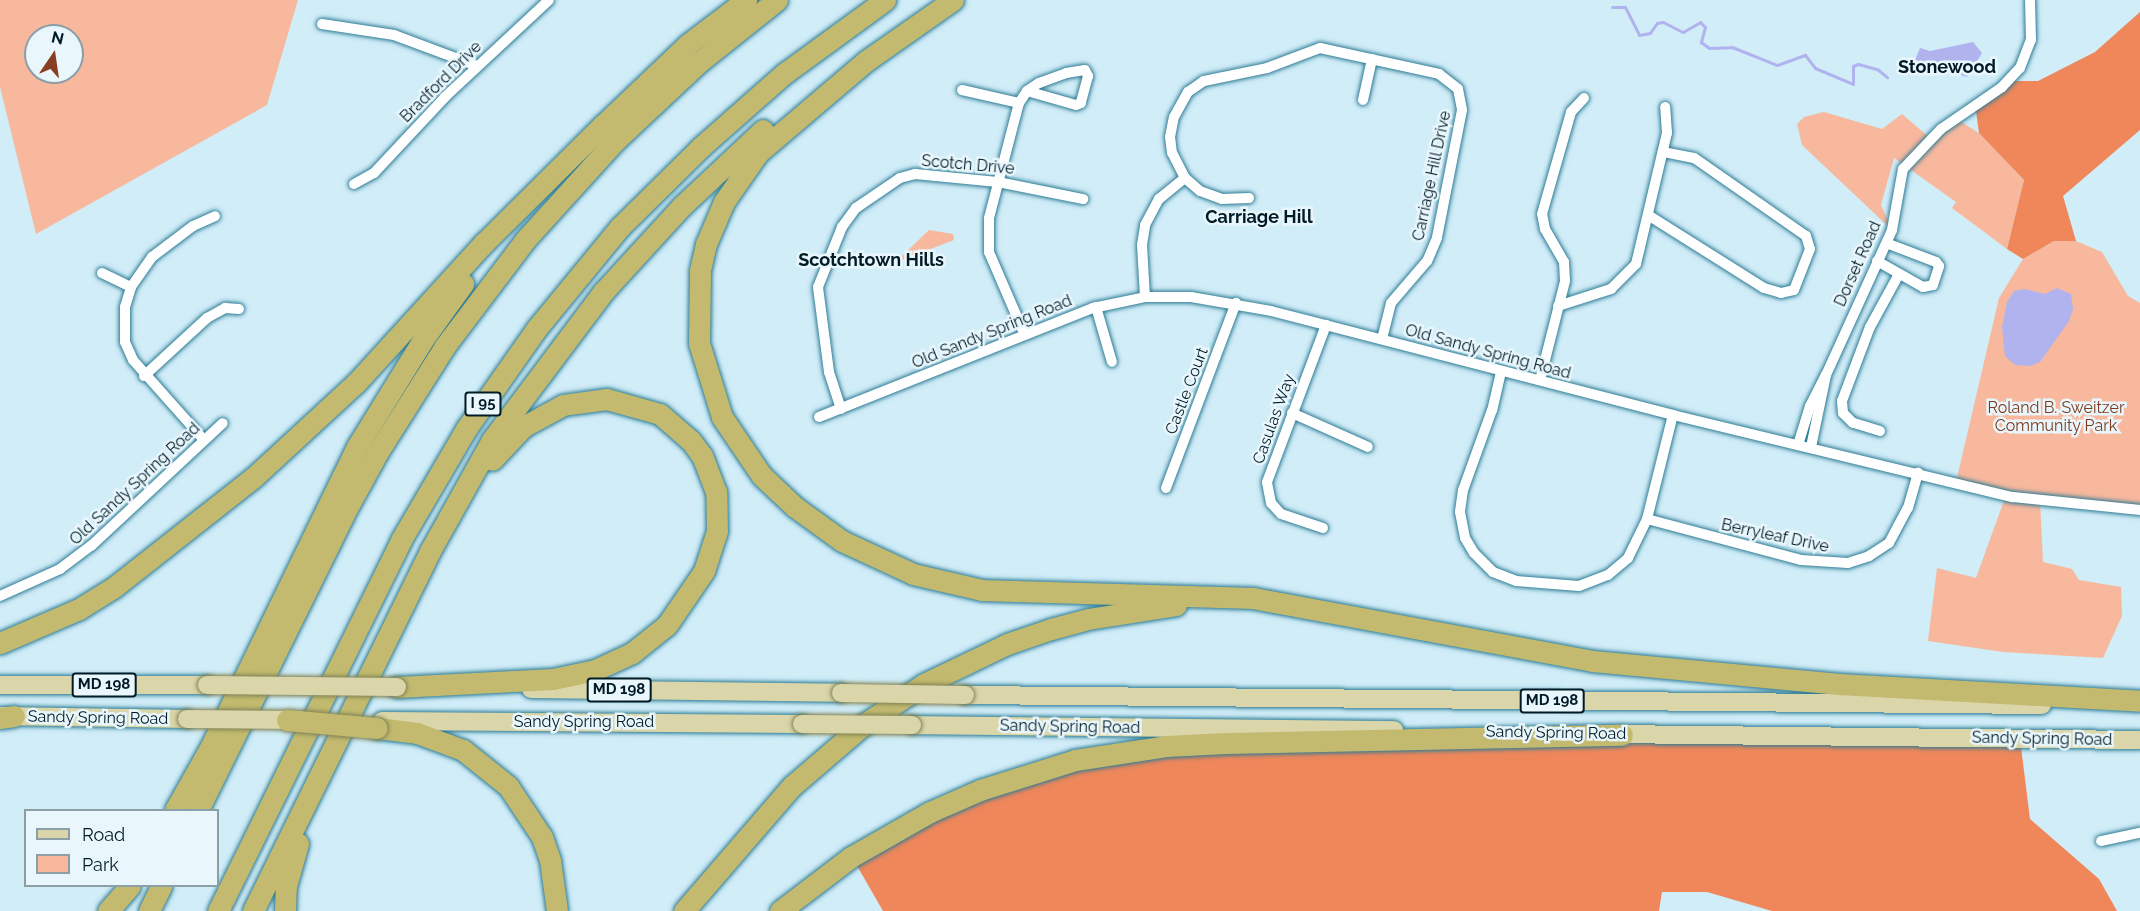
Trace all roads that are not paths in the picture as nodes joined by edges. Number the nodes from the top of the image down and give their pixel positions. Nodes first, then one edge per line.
1 (549, 0) edge
2 (746, 0) edge
3 (777, 0) edge
4 (885, 0) edge
5 (940, 0) edge
6 (953, 0) edge
7 (2030, 0) edge
8 (322, 24) dead end
9 (1372, 59) junction
10 (477, 66) junction
11 (962, 90) dead end
12 (1027, 91) junction
13 (1584, 98) dead end
14 (1363, 100) dead end
15 (1019, 103) junction
16 (1665, 107) dead end
17 (583, 146) junction
18 (1663, 152) junction
19 (1185, 178) junction
20 (998, 182) junction
21 (354, 184) dead end
22 (1249, 198) dead end
23 (1083, 199) dead end
24 (1648, 215) junction
25 (215, 216) dead end
26 (1886, 243) junction
27 (1877, 261) junction
28 (102, 273) dead end
29 (1899, 274) junction
30 (131, 287) junction
31 (1144, 297) junction
32 (1236, 303) junction
33 (1558, 306) junction
34 (1096, 307) junction
35 (240, 309) dead end
36 (1326, 325) junction
37 (1024, 333) junction
38 (1382, 339) junction
39 (1112, 362) dead end
40 (1501, 372) junction
41 (1826, 375) junction
42 (144, 376) junction
43 (1540, 380) junction
44 (1847, 380) junction
45 (842, 409) junction
46 (1292, 414) junction
47 (1673, 415) junction
48 (819, 417) dead end
49 (224, 423) dead end
50 (1880, 431) dead end
51 (204, 441) junction
52 (1798, 445) junction
53 (1368, 447) dead end
54 (1810, 447) junction
55 (1918, 472) junction
56 (1166, 488) dead end
57 (2140, 510) edge
58 (1647, 519) junction
59 (1323, 528) dead end
60 (0, 596) edge
61 (1329, 611) junction
62 (397, 624) junction
63 (0, 643) edge
64 (0, 685) edge
65 (397, 687) junction
66 (2140, 702) edge
67 (357, 705) junction
68 (5, 717) edge
69 (287, 720) joint
70 (379, 725) junction
71 (1622, 735) junction
72 (2140, 740) edge
73 (176, 809) edge
74 (198, 809) edge
75 (2140, 833) edge
76 (2101, 841) dead end
77 (128, 887) edge
78 (108, 911) edge
79 (218, 911) edge
80 (253, 911) edge
81 (285, 911) edge
82 (557, 911) edge
83 (684, 911) edge
84 (780, 911) edge

1 - 10 street, Bradford Drive
2 - 17 highway
3 - 74 highway
4 - 79 highway, I 95
5 - 62 highway
6 - 61 highway
7 - 26 street, Dorset Road
8 - 10 street
9 - 14 street
9 - 19 street, Carriage Hill Drive
9 - 38 street, Carriage Hill Drive
10 - 21 street, Bradford Drive
11 - 15 street
12 - 12 street
12 - 15 street
13 - 33 street
15 - 20 street
16 - 18 street
17 - 63 highway
17 - 73 highway
18 - 24 street
18 - 24 street
19 - 22 street
19 - 31 street
20 - 23 street, Scotch Drive
20 - 37 street
20 - 45 street, Scotch Drive
24 - 33 street
25 - 30 street
26 - 27 street, Dorset Road
26 - 29 street
27 - 29 street
27 - 41 street, Dorset Road
28 - 30 street
29 - 44 street
30 - 42 street
31 - 32 street, Old Sandy Spring Road
31 - 34 street, Old Sandy Spring Road
32 - 36 street, Old Sandy Spring Road
32 - 56 street, Castle Court
33 - 43 street
34 - 37 street, Old Sandy Spring Road
34 - 39 street
35 - 42 street
36 - 38 street, Old Sandy Spring Road
36 - 46 street, Casulas Way
37 - 45 street, Old Sandy Spring Road
38 - 40 street, Old Sandy Spring Road
40 - 43 street, Old Sandy Spring Road
40 - 58 street
41 - 44 street
41 - 52 street
41 - 54 street, Dorset Road
42 - 51 street
43 - 47 street, Old Sandy Spring Road
44 - 50 street
45 - 48 street, Old Sandy Spring Road
46 - 53 street
46 - 59 street, Casulas Way
47 - 52 street, Old Sandy Spring Road
47 - 58 street
49 - 51 street, Old Sandy Spring Road
51 - 60 street, Old Sandy Spring Road
52 - 54 street, Old Sandy Spring Road
54 - 55 street, Old Sandy Spring Road
55 - 57 street, Old Sandy Spring Road
55 - 58 street, Berryleaf Drive
61 - 66 highway
61 - 83 highway
62 - 65 highway
62 - 67 highway
64 - 65 main road, Sandy Spring Road / MD 198, bridge
65 - 66 main road, Sandy Spring Road / MD 198, bridge
67 - 80 highway
67 - 81 highway
68 - 69 main road, Sandy Spring Road / MD 198, bridge
69 - 70 highway, bridge
70 - 71 main road, Sandy Spring Road / MD 198, bridge
70 - 82 highway
71 - 72 main road, Sandy Spring Road / MD 198
71 - 84 highway
75 - 76 street
77 - 78 highway

